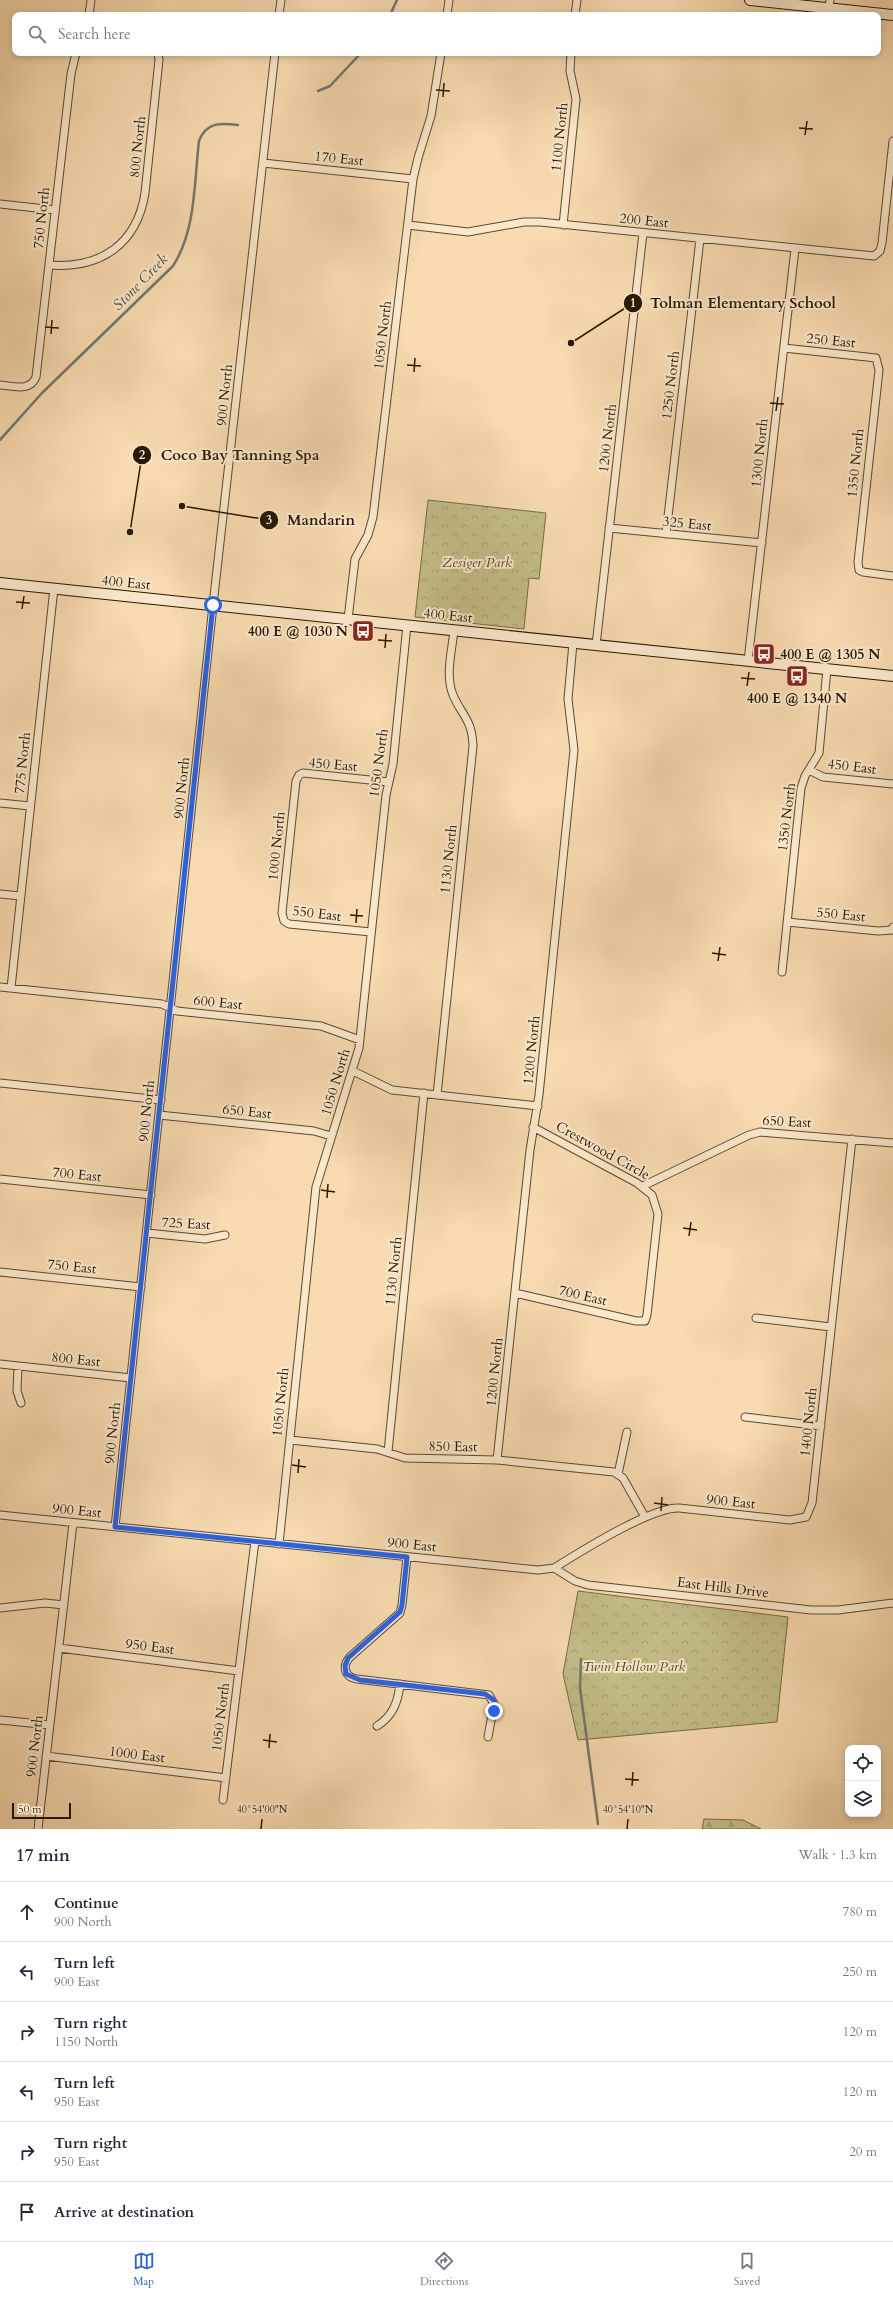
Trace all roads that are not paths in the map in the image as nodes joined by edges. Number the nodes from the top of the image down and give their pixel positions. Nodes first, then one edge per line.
1 (91, 0) edge
2 (281, 0) edge
3 (449, 0) edge
4 (577, 0) edge
5 (755, 0) edge
6 (829, 4) edge
7 (89, 12) edge
8 (279, 12) edge
9 (447, 12) edge
10 (575, 12) edge
11 (876, 12) edge
12 (881, 13) edge
13 (893, 15) edge
14 (75, 56) edge
15 (158, 56) edge
16 (275, 56) edge
17 (441, 56) edge
18 (571, 56) edge
19 (893, 141) edge
20 (263, 163) junction
21 (413, 179) junction
22 (0, 204) edge
23 (55, 210) junction
24 (563, 225) junction
25 (408, 226) junction
26 (643, 233) junction
27 (700, 239) junction
28 (795, 249) junction
29 (49, 265) junction
30 (784, 348) junction
31 (876, 358) joint
32 (0, 385) edge
33 (609, 528) junction
34 (666, 534) junction
35 (762, 544) junction
36 (893, 576) edge
37 (0, 583) edge
38 (54, 588) junction
39 (213, 605) junction
40 (348, 619) junction
41 (407, 625) junction
42 (454, 630) junction
43 (573, 643) junction
44 (596, 645) junction
45 (748, 661) junction
46 (827, 669) junction
47 (893, 676) edge
48 (809, 770) junction
49 (299, 775) joint
50 (389, 782) junction
51 (893, 784) edge
52 (0, 803) edge
53 (30, 806) junction
54 (0, 894) edge
55 (21, 896) junction
56 (284, 921) joint
57 (787, 922) junction
58 (892, 929) edge
59 (372, 932) junction
60 (782, 972) dead end
61 (0, 987) edge
62 (11, 988) junction
63 (170, 1008) junction
64 (360, 1040) junction
65 (352, 1072) junction
66 (0, 1083) edge
67 (424, 1093) junction
68 (437, 1095) junction
69 (161, 1100) junction
70 (538, 1106) junction
71 (159, 1115) junction
72 (534, 1127) junction
73 (331, 1136) junction
74 (852, 1139) junction
75 (893, 1143) edge
76 (0, 1178) edge
77 (643, 1186) junction
78 (151, 1195) junction
79 (146, 1233) junction
80 (225, 1235) dead end
81 (0, 1272) edge
82 (141, 1287) junction
83 (515, 1293) junction
84 (756, 1318) dead end
85 (645, 1321) joint
86 (832, 1327) junction
87 (0, 1364) edge
88 (18, 1366) junction
89 (131, 1378) junction
90 (21, 1403) dead end
91 (745, 1417) dead end
92 (820, 1426) junction
93 (627, 1432) dead end
94 (290, 1440) junction
95 (388, 1452) junction
96 (497, 1460) junction
97 (618, 1474) junction
98 (0, 1515) edge
99 (645, 1517) junction
100 (806, 1518) joint
101 (73, 1522) junction
102 (115, 1527) junction
103 (255, 1541) junction
104 (279, 1544) junction
105 (407, 1557) junction
106 (554, 1568) junction
107 (893, 1603) edge
108 (64, 1605) junction
109 (0, 1608) edge
110 (59, 1648) junction
111 (239, 1670) junction
112 (400, 1684) junction
113 (0, 1720) edge
114 (50, 1725) junction
115 (377, 1726) dead end
116 (488, 1738) dead end
117 (46, 1756) junction
118 (226, 1778) junction
119 (223, 1800) dead end
120 (38, 1829) edge

1 - 7 street
2 - 8 street
3 - 9 street
4 - 10 street
5 - 6 main road
6 - 11 main road
12 - 13 main road
14 - 23 street, 750 North
15 - 29 street, 800 North
16 - 20 street, 900 North
17 - 21 street, 1050 North
18 - 24 street, 1100 North
19 - 28 street, 200 East
20 - 21 street, 170 East
20 - 39 street, 900 North
21 - 25 street, 1050 North
22 - 23 street
23 - 29 street, 750 North
24 - 25 street, 200 East
24 - 26 street, 200 East
25 - 40 street, 1050 North
26 - 27 street, 200 East
26 - 33 street, 1200 North
27 - 28 street, 200 East
27 - 34 street, 1250 North
28 - 30 street, 1300 North
29 - 32 street, 750 North
30 - 31 street, 250 East
30 - 35 street, 1300 North
31 - 36 street, 1350 North
33 - 34 street, 325 East
33 - 44 street, 1200 North
34 - 35 street, 325 East
35 - 45 street, 1300 North
37 - 38 main road, 400 East
38 - 39 main road, 400 East
38 - 53 street, 775 North
39 - 40 main road, 400 East
39 - 63 street, 900 North
40 - 41 main road, 400 East
41 - 42 main road, 400 East
41 - 50 street, 1050 North
42 - 43 main road, 400 East
42 - 68 street, 1130 North
43 - 44 main road, 400 East
43 - 70 street, 1200 North
44 - 45 main road, 400 East
45 - 46 main road, 400 East
46 - 47 main road, 400 East
46 - 48 street, 1350 North
48 - 51 street, 450 East
48 - 57 street, 1350 North
49 - 50 street, 450 East
49 - 56 street, 1000 North
50 - 59 street, 1050 North
52 - 53 street
53 - 55 street, 775 North
54 - 55 street
55 - 62 street, 775 North
56 - 59 street, 550 East
57 - 58 street, 550 East
57 - 60 street, 1350 North
59 - 64 street, 1050 North
61 - 62 street, 600 East
62 - 63 street, 600 East
63 - 64 street, 600 East
63 - 69 street, 900 North
64 - 65 street, 1050 North
65 - 67 street
65 - 73 street, 1050 North
66 - 69 street
67 - 68 street
67 - 95 street, 1130 North
68 - 70 street
69 - 71 street, 900 North
70 - 72 street, 1200 North
71 - 73 street, 650 East
71 - 78 street, 900 North
72 - 77 street, Crestwood Circle
72 - 83 street, 1200 North
73 - 94 street, 1050 North
74 - 75 street, 650 East
74 - 77 street, 650 East
74 - 86 street, 1400 North
76 - 78 street, 700 East
77 - 85 street, Crestwood Circle
78 - 79 street, 900 North
79 - 80 street, 725 East
79 - 82 street, 900 North
81 - 82 street, 750 East
82 - 89 street, 900 North
83 - 85 street, 700 East
83 - 96 street, 1200 North
84 - 86 street
86 - 92 street, 1400 North
87 - 88 street, 800 East
88 - 89 street, 800 East
88 - 90 street
89 - 102 street, 900 North
91 - 92 street
92 - 100 street, 1400 North
93 - 97 street
94 - 95 street, 850 East
94 - 104 street, 1050 North
95 - 96 street, 850 East
96 - 97 street, 850 East
97 - 99 street
98 - 101 street, 900 East
99 - 100 street, 900 East
99 - 106 street, 900 East
101 - 102 street, 900 East
101 - 108 street, 900 North
102 - 103 street, 900 East
103 - 104 street, 900 East
103 - 111 street, 1050 North
104 - 105 street, 900 East
105 - 106 street, 900 East
105 - 112 street
106 - 107 street, East Hills Drive
108 - 109 street
108 - 110 street, 900 North
110 - 111 street, 950 East
110 - 114 street, 900 North
111 - 118 street, 1050 North
112 - 115 street
112 - 116 street
113 - 114 street
114 - 117 street, 900 North
117 - 118 street, 1000 East
117 - 120 street, 900 North
118 - 119 street, 1050 North

